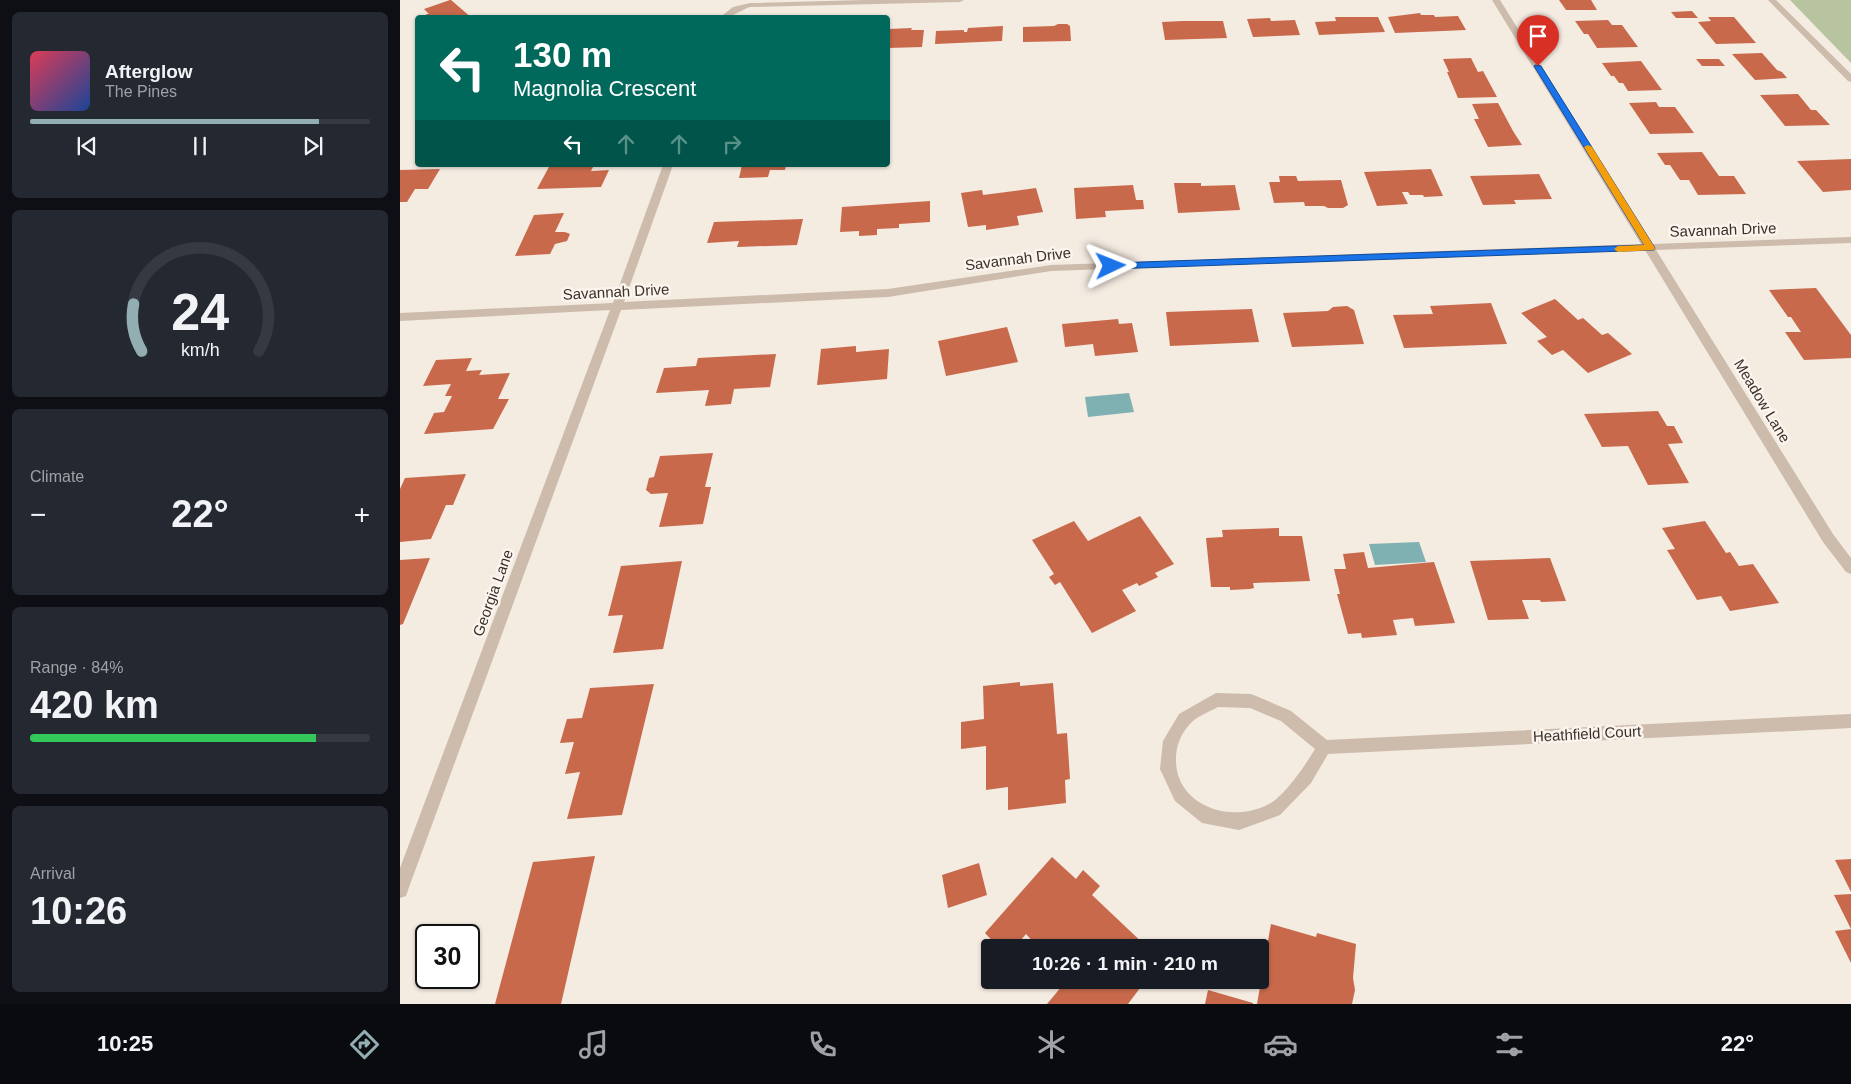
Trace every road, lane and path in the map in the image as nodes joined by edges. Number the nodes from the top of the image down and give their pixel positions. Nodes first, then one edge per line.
1 (960, 0) edge
2 (1496, 0) edge
3 (1772, 0) edge
4 (727, 15) edge
5 (1851, 79) edge
6 (667, 167) edge
7 (1851, 240) edge
8 (1651, 248) junction
9 (617, 307) junction
10 (400, 317) edge
11 (1851, 568) edge
12 (1851, 721) edge
13 (1324, 748) junction
14 (400, 890) edge

1 - 4 street
2 - 8 street, Meadow Lane
3 - 5 street
6 - 9 street, Georgia Lane
7 - 8 street, Savannah Drive
8 - 9 street, Savannah Drive
8 - 11 street, Meadow Lane
9 - 10 street, Savannah Drive
9 - 14 street, Georgia Lane
12 - 13 street, Heathfield Court
13 - 13 street

